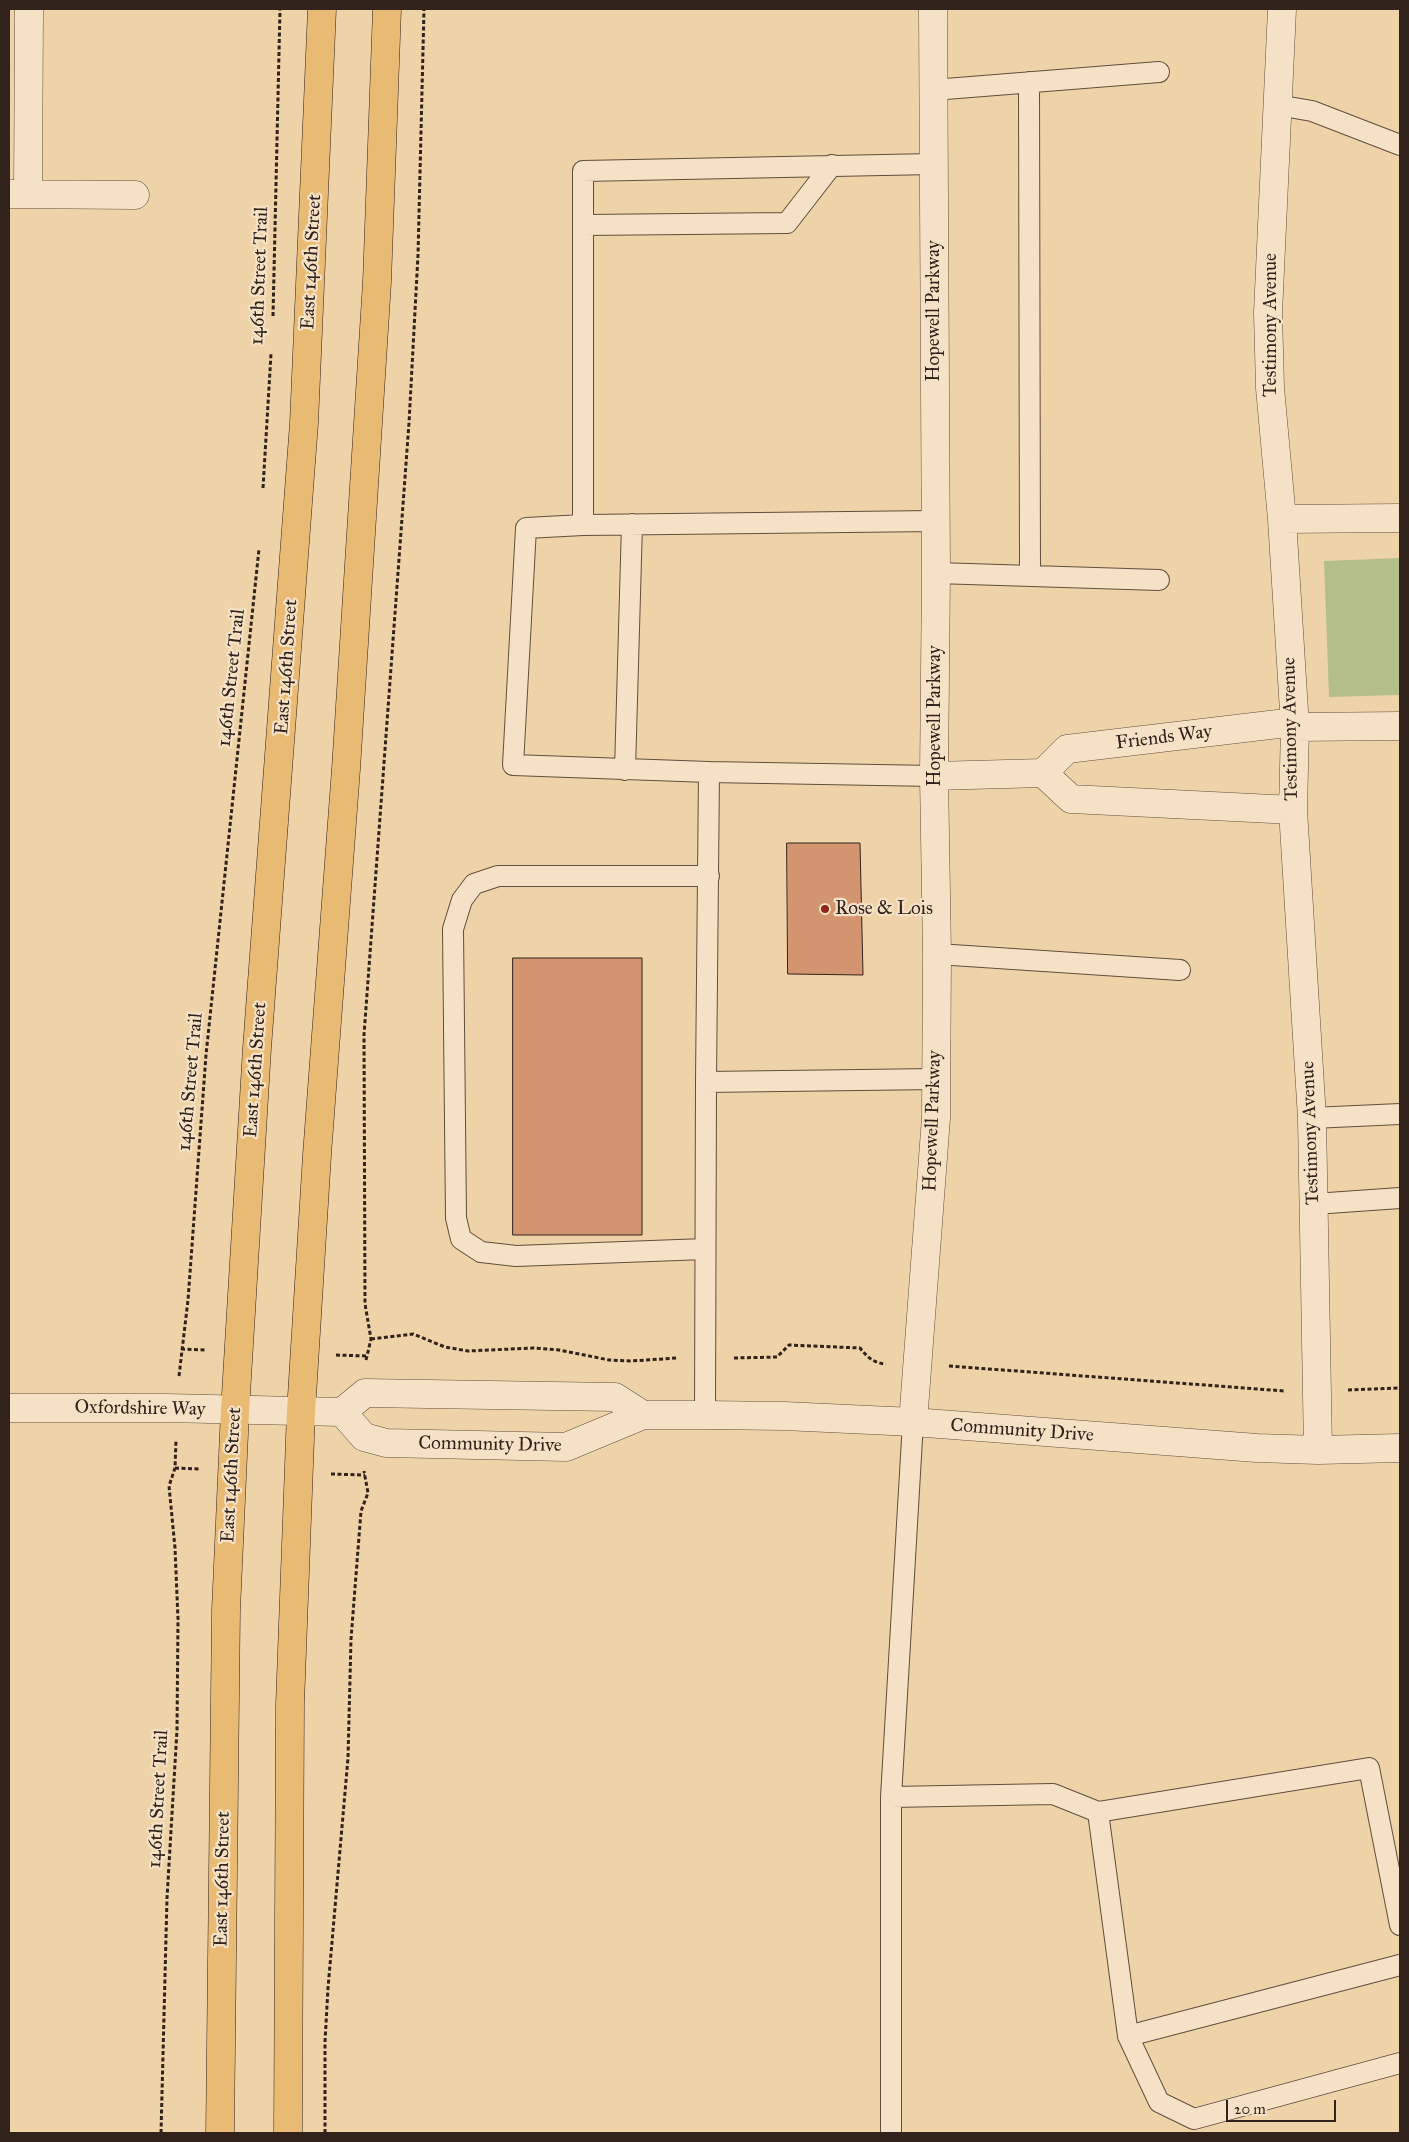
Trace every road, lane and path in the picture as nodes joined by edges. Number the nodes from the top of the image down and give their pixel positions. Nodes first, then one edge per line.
1 (29, 9) edge
2 (280, 9) edge
3 (322, 9) edge
4 (387, 9) edge
5 (424, 9) edge
6 (933, 9) edge
7 (1282, 9) edge
8 (1158, 72) dead end
9 (1029, 82) junction
10 (933, 90) junction
11 (1277, 105) junction
12 (1400, 145) edge
13 (933, 164) junction
14 (832, 166) junction
15 (18, 194) edge
16 (135, 195) dead end
17 (584, 225) junction
18 (273, 321) dead end
19 (272, 349) dead end
20 (263, 495) dead end
21 (1400, 518) edge
22 (1282, 519) junction
23 (936, 520) junction
24 (632, 524) junction
25 (583, 525) junction
26 (260, 543) dead end
27 (936, 573) junction
28 (1030, 576) junction
29 (1159, 580) dead end
30 (1295, 725) junction
31 (1400, 726) edge
32 (625, 770) junction
33 (709, 772) junction
34 (1043, 773) junction
35 (934, 776) junction
36 (1293, 810) junction
37 (709, 876) junction
38 (937, 954) junction
39 (1180, 970) dead end
40 (936, 1079) junction
41 (706, 1082) junction
42 (1400, 1114) edge
43 (1312, 1118) junction
44 (1400, 1198) edge
45 (1314, 1204) junction
46 (705, 1249) junction
47 (181, 1349) dead end
48 (366, 1356) dead end
49 (9, 1408) edge
50 (235, 1410) junction
51 (301, 1412) junction
52 (342, 1412) junction
53 (643, 1415) junction
54 (705, 1415) junction
55 (912, 1422) junction
56 (1400, 1448) edge
57 (1318, 1450) junction
58 (175, 1468) dead end
59 (365, 1475) dead end
60 (891, 1797) junction
61 (1098, 1812) junction
62 (1400, 1925) edge
63 (1400, 1965) edge
64 (1128, 2036) junction
65 (1400, 2063) edge
66 (162, 2133) edge
67 (220, 2133) edge
68 (288, 2133) edge
69 (325, 2133) edge
70 (891, 2133) edge

1 - 15 street
2 - 18 path, 146th Street Trail
3 - 50 main road, East 146th Street
4 - 51 main road
5 - 48 path
6 - 10 street, Hopewell Parkway
7 - 11 street, Testimony Avenue
8 - 9 lane
9 - 10 lane
9 - 28 lane
10 - 13 street, Hopewell Parkway
11 - 12 lane
11 - 22 street, Testimony Avenue
13 - 14 lane
13 - 23 street, Hopewell Parkway
14 - 17 lane
14 - 17 lane
15 - 16 street
17 - 25 lane
19 - 20 path, 146th Street Trail
21 - 22 street
22 - 30 street, Testimony Avenue
23 - 24 lane
23 - 27 street, Hopewell Parkway
24 - 25 lane
24 - 32 lane
25 - 32 lane
26 - 47 path, 146th Street Trail
27 - 28 lane
27 - 35 street, Hopewell Parkway
28 - 29 lane
30 - 31 street, Friends Way
30 - 34 street, Friends Way
30 - 36 street, Testimony Avenue
32 - 33 lane
33 - 35 lane
33 - 37 lane
34 - 35 street
34 - 36 street
35 - 38 street, Hopewell Parkway
36 - 43 street, Testimony Avenue
37 - 41 lane
37 - 46 lane
38 - 39 lane
38 - 40 street, Hopewell Parkway
40 - 41 lane
40 - 55 street, Hopewell Parkway
41 - 46 lane
42 - 43 lane
43 - 45 street, Testimony Avenue
44 - 45 lane
45 - 57 street, Testimony Avenue
46 - 54 lane
49 - 50 street, Oxfordshire Way
50 - 51 street, Oxfordshire Way
50 - 67 main road, East 146th Street
51 - 52 street
51 - 68 main road
52 - 53 street
52 - 53 street, Community Drive
53 - 54 street, Community Drive
54 - 55 street, Community Drive
55 - 57 street, Community Drive
55 - 60 lane
56 - 57 street, Community Drive
58 - 66 path, 146th Street Trail
59 - 69 path
60 - 61 lane
60 - 70 lane
61 - 62 lane
61 - 64 lane
63 - 64 lane
64 - 65 lane

